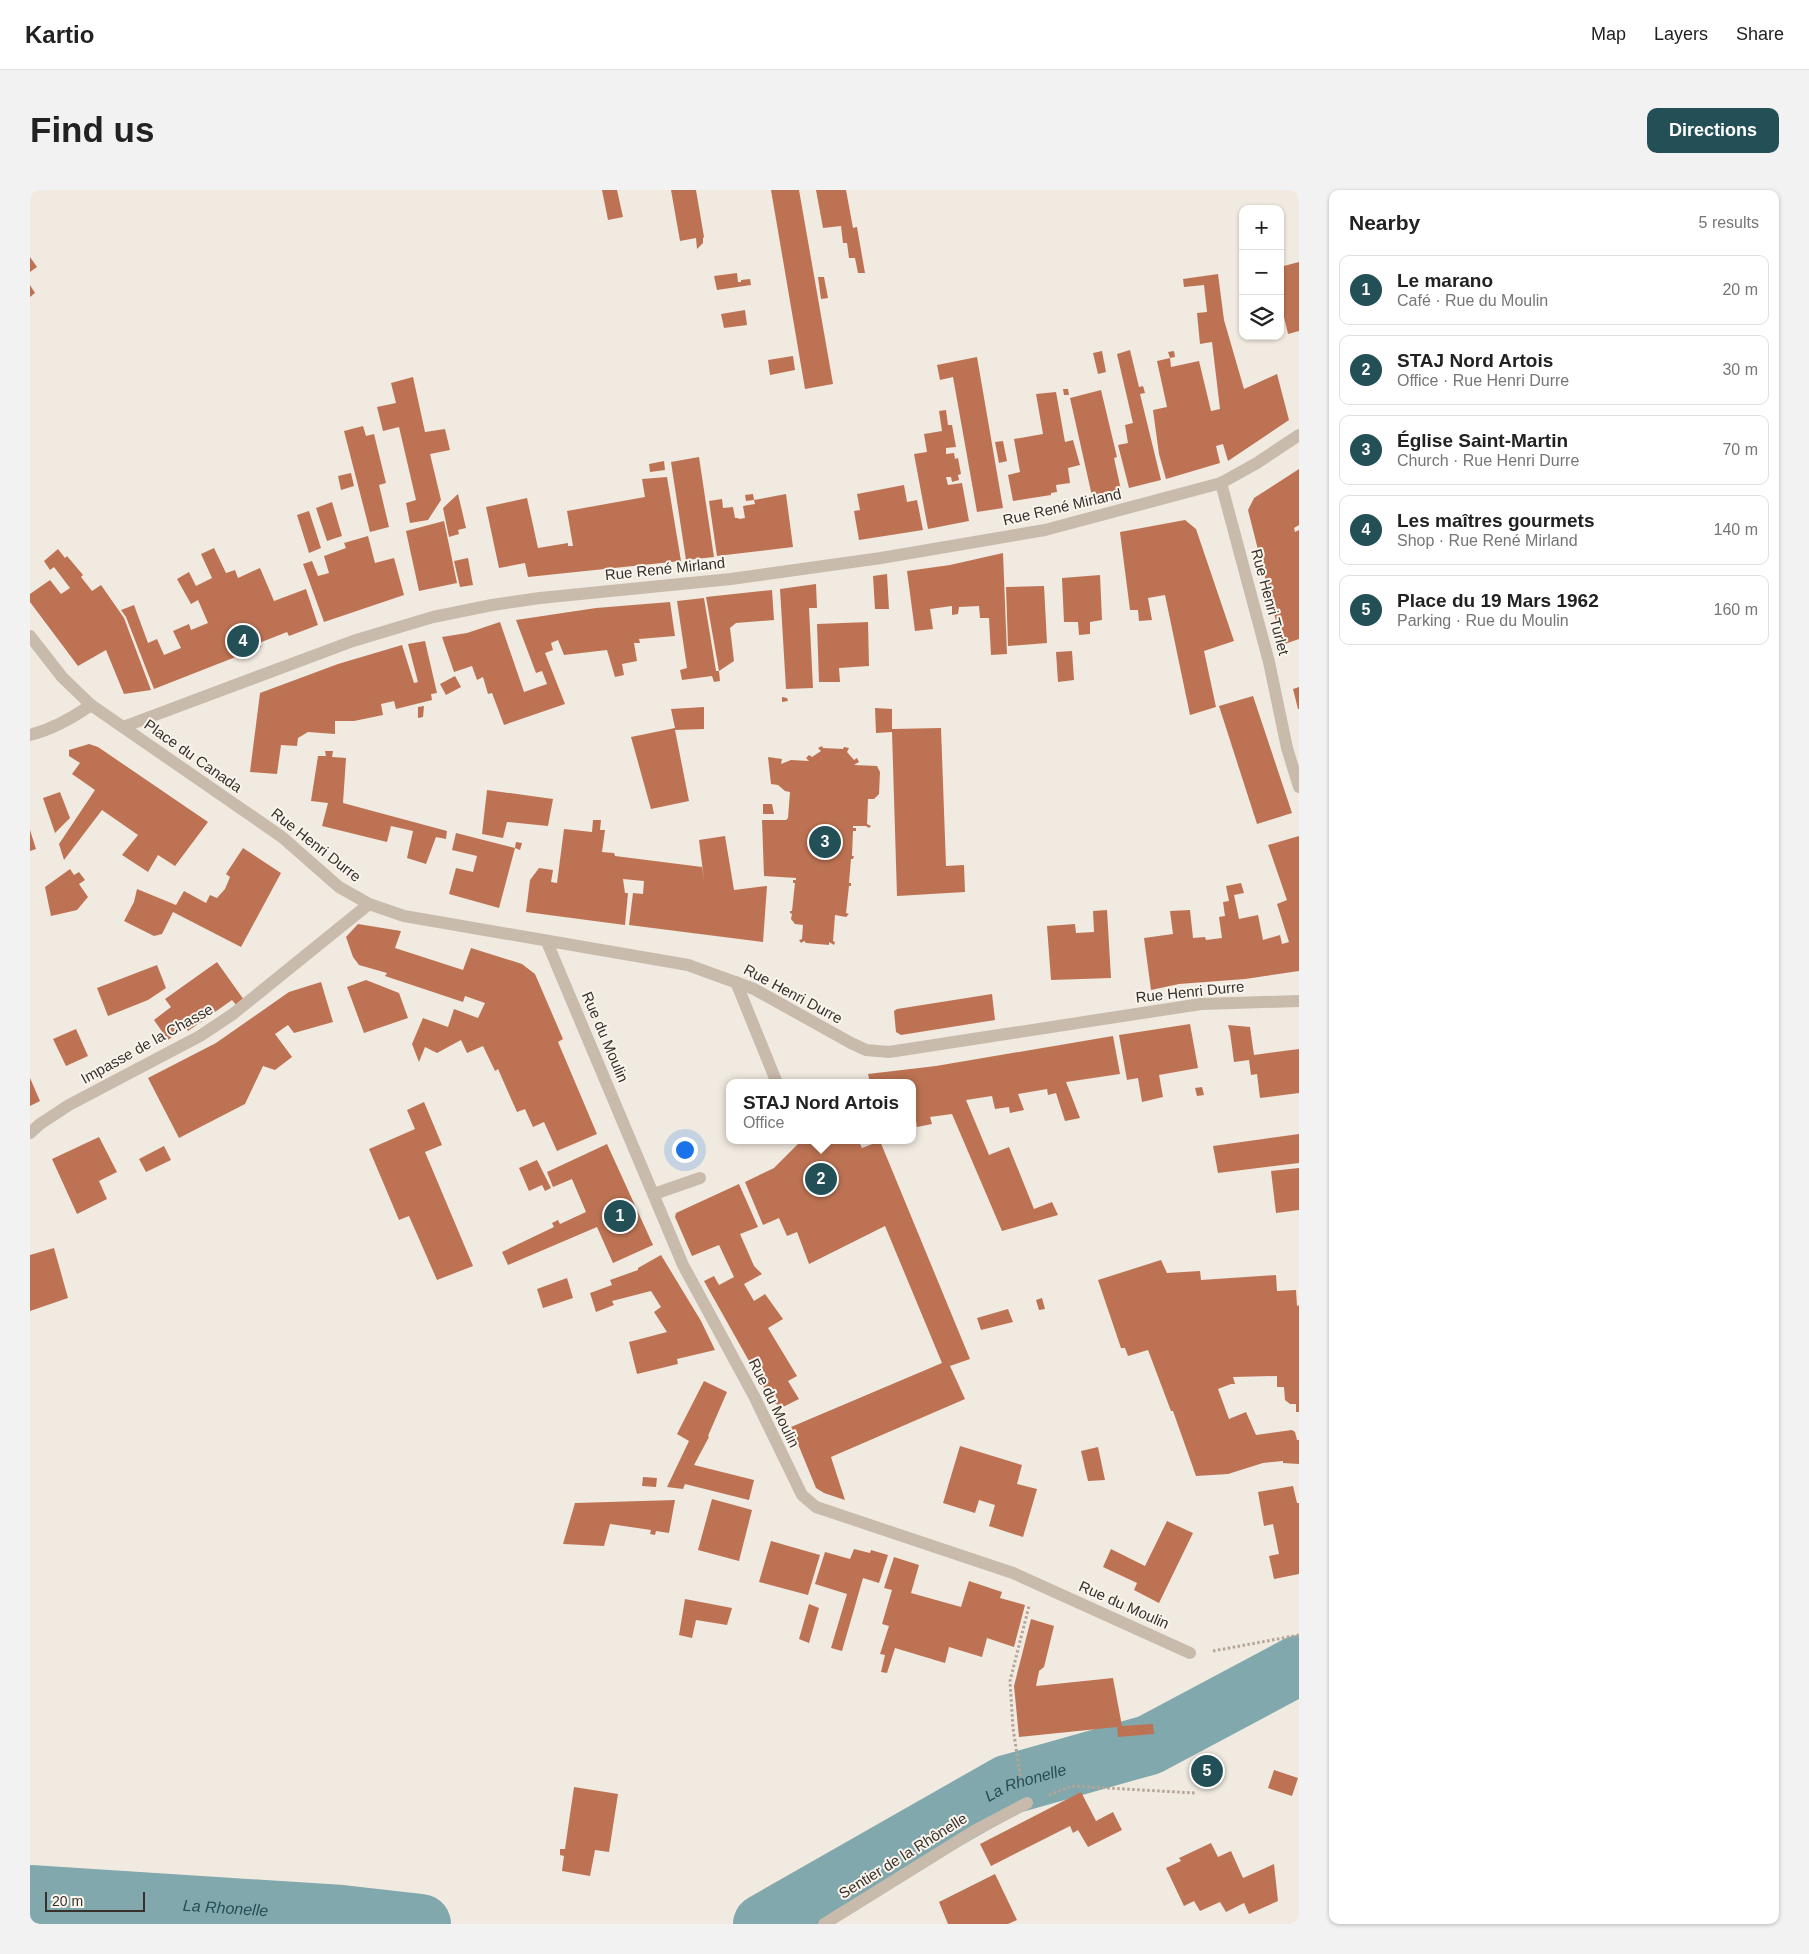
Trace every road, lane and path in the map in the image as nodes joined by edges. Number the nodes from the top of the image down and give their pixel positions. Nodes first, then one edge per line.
1 (1299, 435) edge
2 (1221, 483) junction
3 (30, 636) edge
4 (91, 705) junction
5 (122, 727) junction
6 (30, 735) edge
7 (1299, 787) edge
8 (244, 812) joint
9 (369, 904) junction
10 (547, 942) junction
11 (736, 982) junction
12 (1299, 1001) edge
13 (775, 1079) edge
14 (30, 1133) edge
15 (700, 1178) dead end
16 (654, 1194) junction
17 (1034, 1583) junction
18 (1299, 1635) edge
19 (1190, 1652) joint
20 (1022, 1790) dead end
21 (1195, 1792) dead end
22 (1026, 1803) joint
23 (824, 1924) edge

1 - 2 street, Rue René Mirland
2 - 5 street, Rue René Mirland
2 - 7 street, Rue Henri Turlet
3 - 4 street, Place du Canada
4 - 5 street, Place du Canada
4 - 6 street
5 - 8 street, Place du Canada
8 - 9 street, Rue Henri Durre
9 - 10 street, Rue Henri Durre
9 - 14 street, Impasse de la Chasse
10 - 11 street, Rue Henri Durre
10 - 16 street, Rue du Moulin
11 - 12 street, Rue Henri Durre
11 - 13 street
15 - 16 street
16 - 17 street, Rue du Moulin
17 - 19 street, Rue du Moulin
17 - 20 path
18 - 19 path
21 - 22 path
22 - 23 street, Sentier de la Rhônelle

